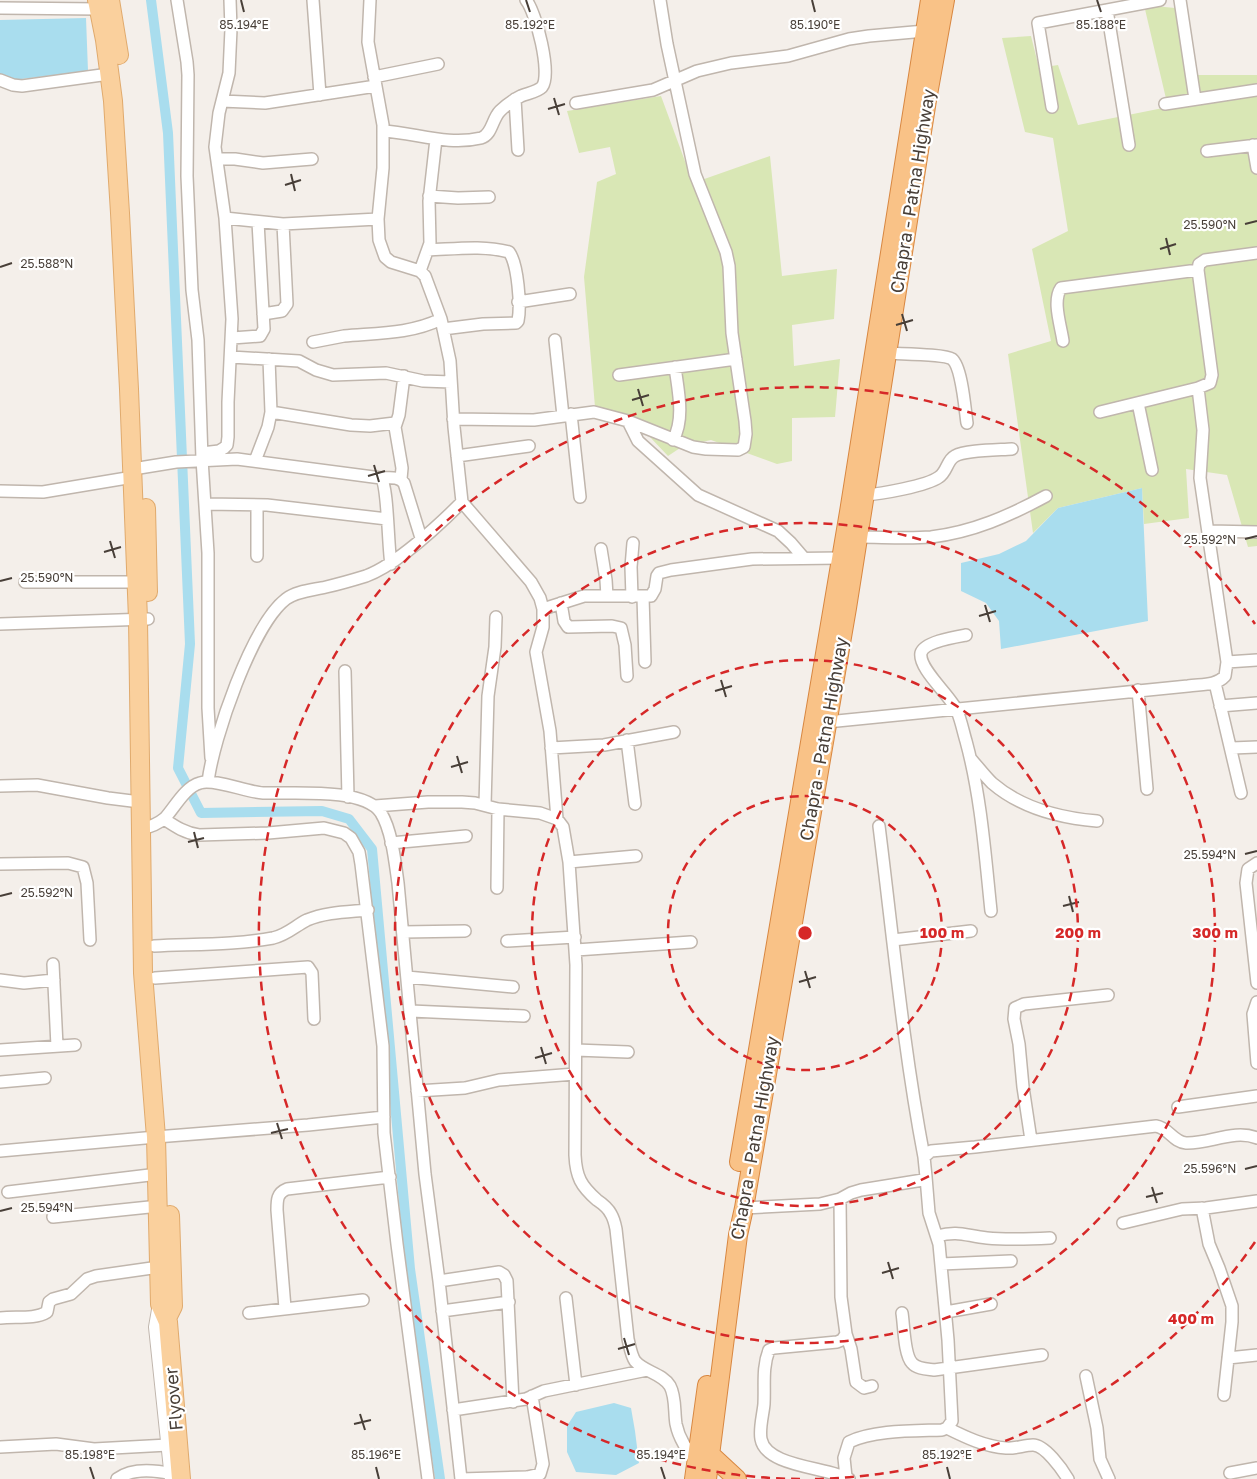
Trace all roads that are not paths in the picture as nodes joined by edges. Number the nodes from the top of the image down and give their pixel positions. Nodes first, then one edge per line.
1 (177, 0) edge
2 (230, 0) edge
3 (313, 0) edge
4 (370, 0) edge
5 (526, 0) edge
6 (660, 0) edge
7 (930, 0) edge
8 (945, 0) edge
9 (1160, 0) edge
10 (1180, 0) edge
11 (102, 3) edge
12 (0, 8) edge
13 (1106, 10) junction
14 (925, 31) junction
15 (438, 64) dead end
16 (109, 74) junction
17 (0, 80) edge
18 (375, 82) junction
19 (675, 82) junction
20 (1257, 90) edge
21 (320, 95) junction
22 (515, 99) junction
23 (1195, 99) junction
24 (222, 101) junction
25 (576, 104) dead end
26 (1165, 104) dead end
27 (1052, 106) dead end
28 (383, 131) junction
29 (436, 139) junction
30 (1129, 145) dead end
31 (1255, 145) edge
32 (518, 150) dead end
33 (1207, 151) dead end
34 (216, 159) junction
35 (312, 159) dead end
36 (1257, 168) edge
37 (429, 196) junction
38 (489, 197) dead end
39 (225, 218) junction
40 (378, 219) junction
41 (258, 222) junction
42 (283, 224) junction
43 (428, 250) junction
44 (1257, 253) edge
45 (1198, 270) junction
46 (420, 271) junction
47 (570, 294) dead end
48 (518, 302) junction
49 (263, 314) junction
50 (442, 324) junction
51 (232, 338) junction
52 (555, 340) dead end
53 (1063, 341) dead end
54 (313, 342) dead end
55 (887, 353) junction
56 (231, 357) junction
57 (269, 359) junction
58 (736, 359) junction
59 (676, 367) junction
60 (619, 375) dead end
61 (404, 376) junction
62 (451, 382) junction
63 (1198, 388) junction
64 (1138, 403) junction
65 (271, 412) junction
66 (1100, 412) dead end
67 (567, 415) junction
68 (453, 420) junction
69 (628, 421) junction
70 (395, 423) junction
71 (967, 423) dead end
72 (673, 440) junction
73 (529, 446) dead end
74 (1012, 449) dead end
75 (457, 456) junction
76 (200, 457) junction
77 (256, 461) junction
78 (1152, 470) dead end
79 (137, 472) junction
80 (381, 478) junction
81 (401, 479) junction
82 (0, 491) edge
83 (865, 495) junction
84 (1046, 496) dead end
85 (580, 497) dead end
86 (462, 502) junction
87 (205, 504) junction
88 (258, 505) junction
89 (387, 519) junction
90 (1209, 532) junction
91 (1257, 532) edge
92 (858, 537) junction
93 (421, 538) junction
94 (633, 543) dead end
95 (601, 549) dead end
96 (258, 556) dead end
97 (803, 557) junction
98 (841, 558) junction
99 (390, 564) junction
100 (25, 582) dead end
101 (136, 582) junction
102 (607, 596) junction
103 (638, 597) junction
104 (561, 603) junction
105 (543, 609) junction
106 (496, 616) dead end
107 (143, 619) junction
108 (0, 624) edge
109 (966, 635) dead end
110 (1257, 660) edge
111 (645, 662) dead end
112 (1227, 662) junction
113 (345, 671) dead end
114 (627, 676) dead end
115 (1215, 683) junction
116 (1138, 690) junction
117 (1257, 703) edge
118 (1220, 706) junction
119 (957, 709) junction
120 (827, 722) junction
121 (674, 732) dead end
122 (627, 740) junction
123 (1257, 747) edge
124 (551, 748) junction
125 (1232, 748) junction
126 (211, 758) junction
127 (970, 758) junction
128 (208, 782) junction
129 (0, 786) edge
130 (1147, 789) dead end
131 (1241, 793) dead end
132 (348, 797) junction
133 (140, 802) junction
134 (635, 804) dead end
135 (375, 806) junction
136 (485, 806) junction
137 (498, 809) junction
138 (557, 819) junction
139 (1097, 821) dead end
140 (152, 825) junction
141 (879, 826) dead end
142 (466, 836) dead end
143 (391, 843) junction
144 (636, 856) dead end
145 (569, 862) junction
146 (1257, 862) edge
147 (0, 864) edge
148 (497, 888) dead end
149 (368, 910) junction
150 (991, 911) dead end
151 (465, 931) dead end
152 (971, 931) dead end
153 (403, 932) junction
154 (575, 937) junction
155 (90, 940) dead end
156 (893, 940) junction
157 (507, 941) dead end
158 (691, 942) dead end
159 (154, 946) junction
160 (576, 950) junction
161 (53, 964) dead end
162 (407, 977) junction
163 (155, 978) junction
164 (0, 980) edge
165 (54, 980) junction
166 (1257, 983) edge
167 (513, 987) dead end
168 (1108, 995) dead end
169 (1257, 1002) edge
170 (411, 1011) junction
171 (524, 1016) dead end
172 (314, 1019) dead end
173 (76, 1045) dead end
174 (57, 1046) junction
175 (0, 1050) edge
176 (576, 1050) junction
177 (628, 1052) dead end
178 (1257, 1063) edge
179 (575, 1074) junction
180 (45, 1078) dead end
181 (0, 1082) edge
182 (417, 1091) junction
183 (1257, 1096) edge
184 (1178, 1107) dead end
185 (384, 1116) junction
186 (162, 1136) junction
187 (1257, 1138) edge
188 (1031, 1140) junction
189 (0, 1152) edge
190 (924, 1157) junction
191 (158, 1174) junction
192 (390, 1177) junction
193 (926, 1177) junction
194 (8, 1192) dead end
195 (840, 1199) junction
196 (1257, 1201) edge
197 (159, 1206) junction
198 (744, 1208) junction
199 (1202, 1208) junction
200 (53, 1216) dead end
201 (1123, 1223) dead end
202 (937, 1236) junction
203 (1050, 1238) dead end
204 (1011, 1261) dead end
205 (941, 1264) junction
206 (159, 1267) junction
207 (439, 1281) junction
208 (566, 1298) dead end
209 (363, 1300) dead end
210 (509, 1302) junction
211 (991, 1304) dead end
212 (285, 1308) junction
213 (442, 1311) junction
214 (946, 1312) junction
215 (167, 1313) junction
216 (249, 1313) dead end
217 (902, 1313) dead end
218 (0, 1318) edge
219 (846, 1334) junction
220 (1042, 1354) dead end
221 (1257, 1355) edge
222 (1228, 1358) junction
223 (950, 1368) junction
224 (648, 1370) junction
225 (1086, 1376) dead end
226 (576, 1385) junction
227 (872, 1386) dead end
228 (1224, 1395) dead end
229 (532, 1396) junction
230 (512, 1402) junction
231 (453, 1410) junction
232 (947, 1428) junction
233 (168, 1446) junction
234 (0, 1447) edge
235 (1257, 1468) edge
236 (698, 1470) edge
237 (1230, 1473) dead end
238 (175, 1478) edge
239 (848, 1478) edge
240 (117, 1479) edge
241 (188, 1479) edge
242 (428, 1479) edge
243 (461, 1479) edge
244 (707, 1479) edge
245 (737, 1479) edge
246 (1068, 1479) edge
247 (1108, 1479) edge

1 - 76 street
2 - 24 street
3 - 21 street
4 - 18 street
5 - 22 street
6 - 19 street
7 - 14 highway, Chapra - Patna Highway
8 - 55 highway, Chapra - Patna Highway
9 - 13 street
10 - 23 street
11 - 12 street
11 - 16 main road
11 - 79 main road
13 - 27 street
13 - 30 street
14 - 19 street
14 - 98 highway, Chapra - Patna Highway
15 - 18 street
16 - 17 street
16 - 79 main road
18 - 21 street
18 - 28 street
19 - 25 street
19 - 58 street
20 - 23 street
21 - 24 street
22 - 29 street
22 - 32 street
23 - 26 street
24 - 34 street
28 - 29 street
28 - 40 street
29 - 37 street
31 - 33 street
31 - 36 street
34 - 35 street
34 - 39 street
37 - 38 street
37 - 43 street
39 - 41 street
39 - 51 street
40 - 42 street
40 - 46 street
41 - 42 street
41 - 49 street
42 - 49 street
43 - 46 street
43 - 48 street
44 - 45 street
45 - 53 street
45 - 63 street
46 - 50 street
47 - 48 street
48 - 50 street
49 - 51 street
50 - 54 street
50 - 62 street
51 - 56 street
52 - 67 street
55 - 71 street
55 - 83 highway, Chapra - Patna Highway
56 - 57 street
56 - 76 street
57 - 61 street
57 - 65 street
58 - 59 street
58 - 72 street
59 - 60 street
59 - 72 street
61 - 62 street
61 - 70 street
62 - 68 street
63 - 64 street
63 - 90 street
64 - 66 street
64 - 78 street
65 - 70 street
65 - 77 street
67 - 68 street
67 - 69 street
67 - 85 street
68 - 75 street
69 - 72 street
69 - 97 street
70 - 81 street
73 - 75 street
74 - 83 street
75 - 86 street
76 - 77 street
76 - 79 street
76 - 87 street
77 - 80 street
79 - 82 street
79 - 101 main road
79 - 107 main road
80 - 81 street
80 - 89 street
81 - 93 street
83 - 92 highway, Chapra - Patna Highway
84 - 92 street
86 - 93 street
86 - 105 street
87 - 88 street
87 - 126 street
88 - 89 street
88 - 96 street
89 - 99 street
90 - 91 street
90 - 112 street
92 - 120 highway, Chapra - Patna Highway
93 - 99 street
94 - 103 street
95 - 102 street
97 - 98 street
97 - 103 street
98 - 236 highway, Chapra - Patna Highway
99 - 126 street
100 - 101 street
101 - 107 main road
102 - 103 street
102 - 104 street
103 - 111 street
104 - 105 street
104 - 114 street
105 - 124 street
106 - 136 street
107 - 108 street
107 - 133 main road
107 - 140 main road
109 - 119 street
110 - 112 street
112 - 115 street
113 - 132 street
115 - 116 street
115 - 118 street
116 - 119 street
116 - 130 street
117 - 118 street
118 - 125 street
119 - 120 street
119 - 127 street
120 - 198 highway, Chapra - Patna Highway
121 - 122 street
122 - 124 street
122 - 134 street
123 - 125 street
124 - 138 street
125 - 131 street
126 - 128 street
127 - 139 street
127 - 150 street
128 - 132 street
128 - 140 street
129 - 133 street
132 - 135 street
133 - 140 main road
135 - 136 street
135 - 143 street
136 - 137 street
137 - 138 street
137 - 148 street
138 - 145 street
140 - 149 street
140 - 159 main road
140 - 186 main road
141 - 156 street
142 - 143 street
143 - 153 street
144 - 145 street
145 - 154 street
146 - 166 street
147 - 155 street
149 - 159 street
149 - 185 street
151 - 153 street
152 - 156 street
153 - 162 street
154 - 157 street
154 - 160 street
156 - 190 street
158 - 160 street
159 - 163 main road
160 - 176 street
161 - 165 street
162 - 167 street
162 - 170 street
163 - 172 street
163 - 186 main road
164 - 165 street
165 - 174 street
168 - 188 street
169 - 178 street
170 - 171 street
170 - 182 street
173 - 174 street
174 - 175 street
176 - 177 street
176 - 179 street
179 - 182 street
179 - 224 street
180 - 181 street
182 - 207 street
183 - 184 street
185 - 186 street
185 - 192 street
186 - 189 street
186 - 191 main road
186 - 215 main road
187 - 188 street
188 - 190 street
190 - 193 street
191 - 194 street
191 - 197 main road
192 - 212 street
192 - 242 street
193 - 195 street
193 - 202 street
195 - 198 street
195 - 219 street
196 - 199 street
197 - 200 street
197 - 206 main road
198 - 236 highway, Chapra - Patna Highway
199 - 201 street
199 - 222 street
202 - 203 street
202 - 205 street
204 - 205 street
205 - 214 street
206 - 215 main road
206 - 218 street
207 - 210 street
207 - 213 street
208 - 226 street
209 - 212 street
210 - 213 street
210 - 230 street
211 - 214 street
212 - 216 street
213 - 231 street
214 - 223 street
215 - 233 street
215 - 238 main road, Flyover
215 - 241 street
217 - 223 street
219 - 227 street
219 - 239 street
220 - 223 street
221 - 222 street
222 - 228 street
223 - 232 street
224 - 226 street
224 - 236 street
225 - 247 street
226 - 229 street
229 - 230 street
229 - 243 street
230 - 231 street
231 - 243 street
232 - 239 street
232 - 246 street
233 - 234 street
233 - 238 street
235 - 237 street
236 - 244 highway, Chapra - Patna Highway
236 - 245 highway
238 - 240 street

